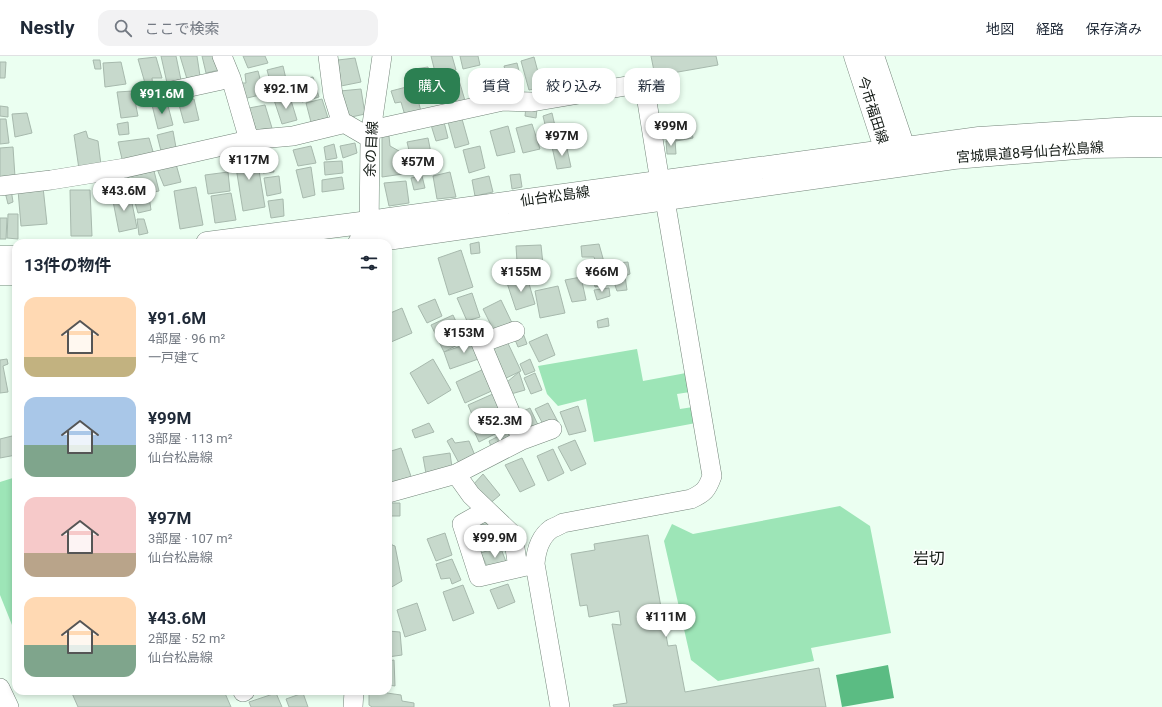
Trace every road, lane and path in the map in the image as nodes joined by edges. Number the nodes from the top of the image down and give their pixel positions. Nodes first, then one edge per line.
1 (222, 56) edge
2 (328, 56) edge
3 (382, 56) edge
4 (855, 56) edge
5 (873, 56) edge
6 (231, 78) junction
7 (149, 96) dead end
8 (342, 124) junction
9 (1162, 128) edge
10 (370, 134) junction
11 (249, 140) junction
12 (1162, 146) edge
13 (896, 155) junction
14 (0, 186) edge
15 (663, 191) junction
16 (366, 238) edge
17 (334, 239) edge
18 (0, 257) edge
19 (12, 257) edge
20 (0, 274) edge
21 (12, 274) edge
22 (515, 331) dead end
23 (552, 429) dead end
24 (522, 440) junction
25 (456, 474) junction
26 (392, 492) edge
27 (487, 510) junction
28 (526, 566) junction
29 (0, 688) edge
30 (354, 695) edge
31 (9, 707) edge
32 (353, 707) edge
33 (560, 707) edge

1 - 6 street
2 - 8 street
3 - 10 street, 余の目線
4 - 13 main road, 今市福田線
5 - 13 main road, 今市福田線
6 - 7 street
6 - 11 street
8 - 10 street
8 - 11 street
9 - 13 main road, 宮城県道8号仙台松島線
10 - 15 street
10 - 16 street, 余の目線
11 - 14 street
12 - 13 main road, 宮城県道8号仙台松島線
13 - 15 main road, 仙台松島線
15 - 16 main road, 仙台松島線
15 - 28 street
16 - 17 main road, 仙台松島線
18 - 19 main road
20 - 21 main road
22 - 24 street
23 - 24 street
24 - 25 street
25 - 26 street
25 - 27 street
27 - 28 street
27 - 28 street
28 - 33 street
29 - 31 street
30 - 32 street

